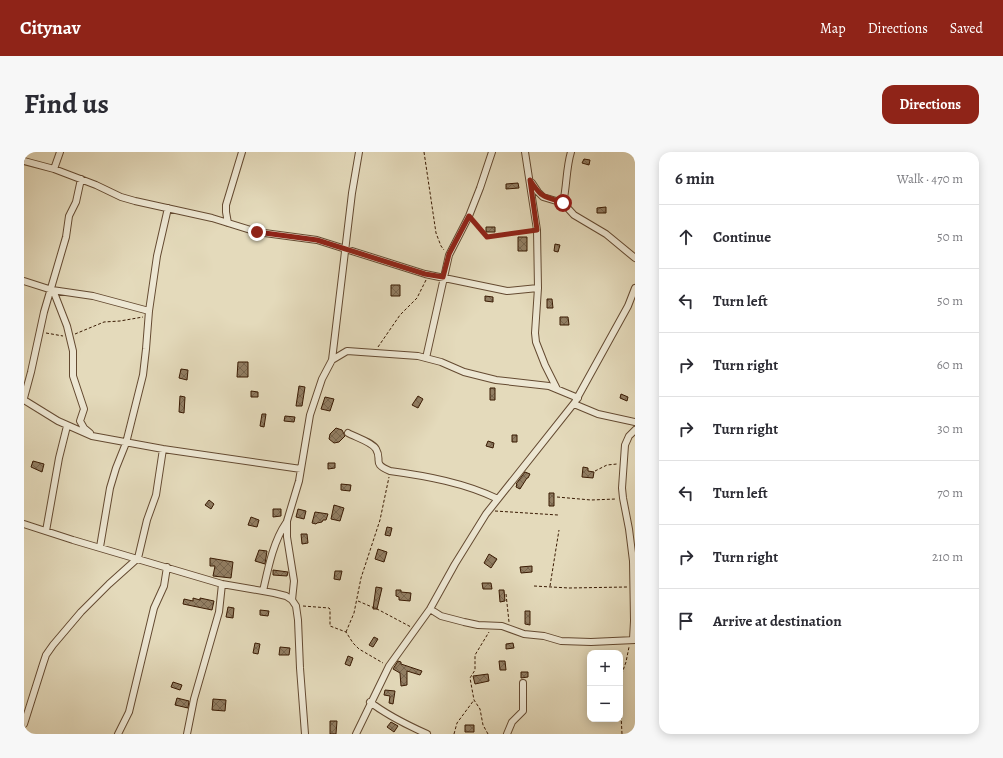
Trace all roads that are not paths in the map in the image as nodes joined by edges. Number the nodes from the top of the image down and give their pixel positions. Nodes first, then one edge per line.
1 (60, 152) edge
2 (242, 152) edge
3 (359, 152) edge
4 (492, 152) edge
5 (525, 152) edge
6 (571, 152) edge
7 (24, 161) edge
8 (54, 169) junction
9 (81, 179) junction
10 (530, 180) junction
11 (563, 203) junction
12 (168, 208) junction
13 (228, 223) junction
14 (345, 250) junction
15 (635, 258) edge
16 (443, 277) junction
17 (24, 281) edge
18 (538, 288) junction
19 (635, 288) edge
20 (52, 290) junction
21 (628, 306) junction
22 (635, 308) edge
23 (148, 314) junction
24 (426, 358) junction
25 (332, 360) junction
26 (557, 389) junction
27 (24, 399) edge
28 (576, 401) junction
29 (635, 422) edge
30 (67, 426) junction
31 (635, 430) edge
32 (348, 434) dead end
33 (92, 436) junction
34 (126, 443) junction
35 (163, 449) junction
36 (301, 469) junction
37 (498, 499) junction
38 (287, 521) junction
39 (24, 524) edge
40 (46, 531) junction
41 (100, 547) junction
42 (138, 558) junction
43 (167, 567) junction
44 (222, 584) junction
45 (263, 591) junction
46 (294, 603) junction
47 (430, 609) junction
48 (633, 639) edge
49 (523, 683) dead end
50 (370, 702) junction
51 (24, 724) edge
52 (118, 734) edge
53 (187, 734) edge
54 (305, 734) edge
55 (356, 734) edge
56 (427, 734) edge
57 (507, 734) edge

1 - 8 street
2 - 13 street
3 - 14 street
4 - 16 street
5 - 10 street
6 - 11 street
7 - 8 street
8 - 9 street
9 - 12 street
9 - 20 street
10 - 11 street
10 - 18 street
11 - 15 street
12 - 13 street
12 - 23 street
13 - 14 street
14 - 16 street
14 - 25 street
16 - 18 street
16 - 24 street
17 - 20 street
18 - 26 street
19 - 21 street
20 - 23 street
20 - 27 street
20 - 33 street
21 - 22 street
21 - 28 street
23 - 34 street
24 - 25 street
24 - 26 street
25 - 36 street
26 - 28 street
27 - 30 street
28 - 29 street
28 - 37 street
30 - 33 street
30 - 40 street
31 - 48 street
32 - 37 street
33 - 34 street
34 - 35 street
34 - 41 street
35 - 36 street
35 - 42 street
36 - 38 street
37 - 47 street
38 - 45 street
38 - 46 street
39 - 40 street
40 - 41 street
41 - 42 street
42 - 43 street
42 - 51 street
43 - 44 street
43 - 52 street
44 - 45 street
44 - 53 street
45 - 46 street
46 - 54 street
47 - 48 street
47 - 50 street
49 - 57 street
50 - 55 street
50 - 56 street

